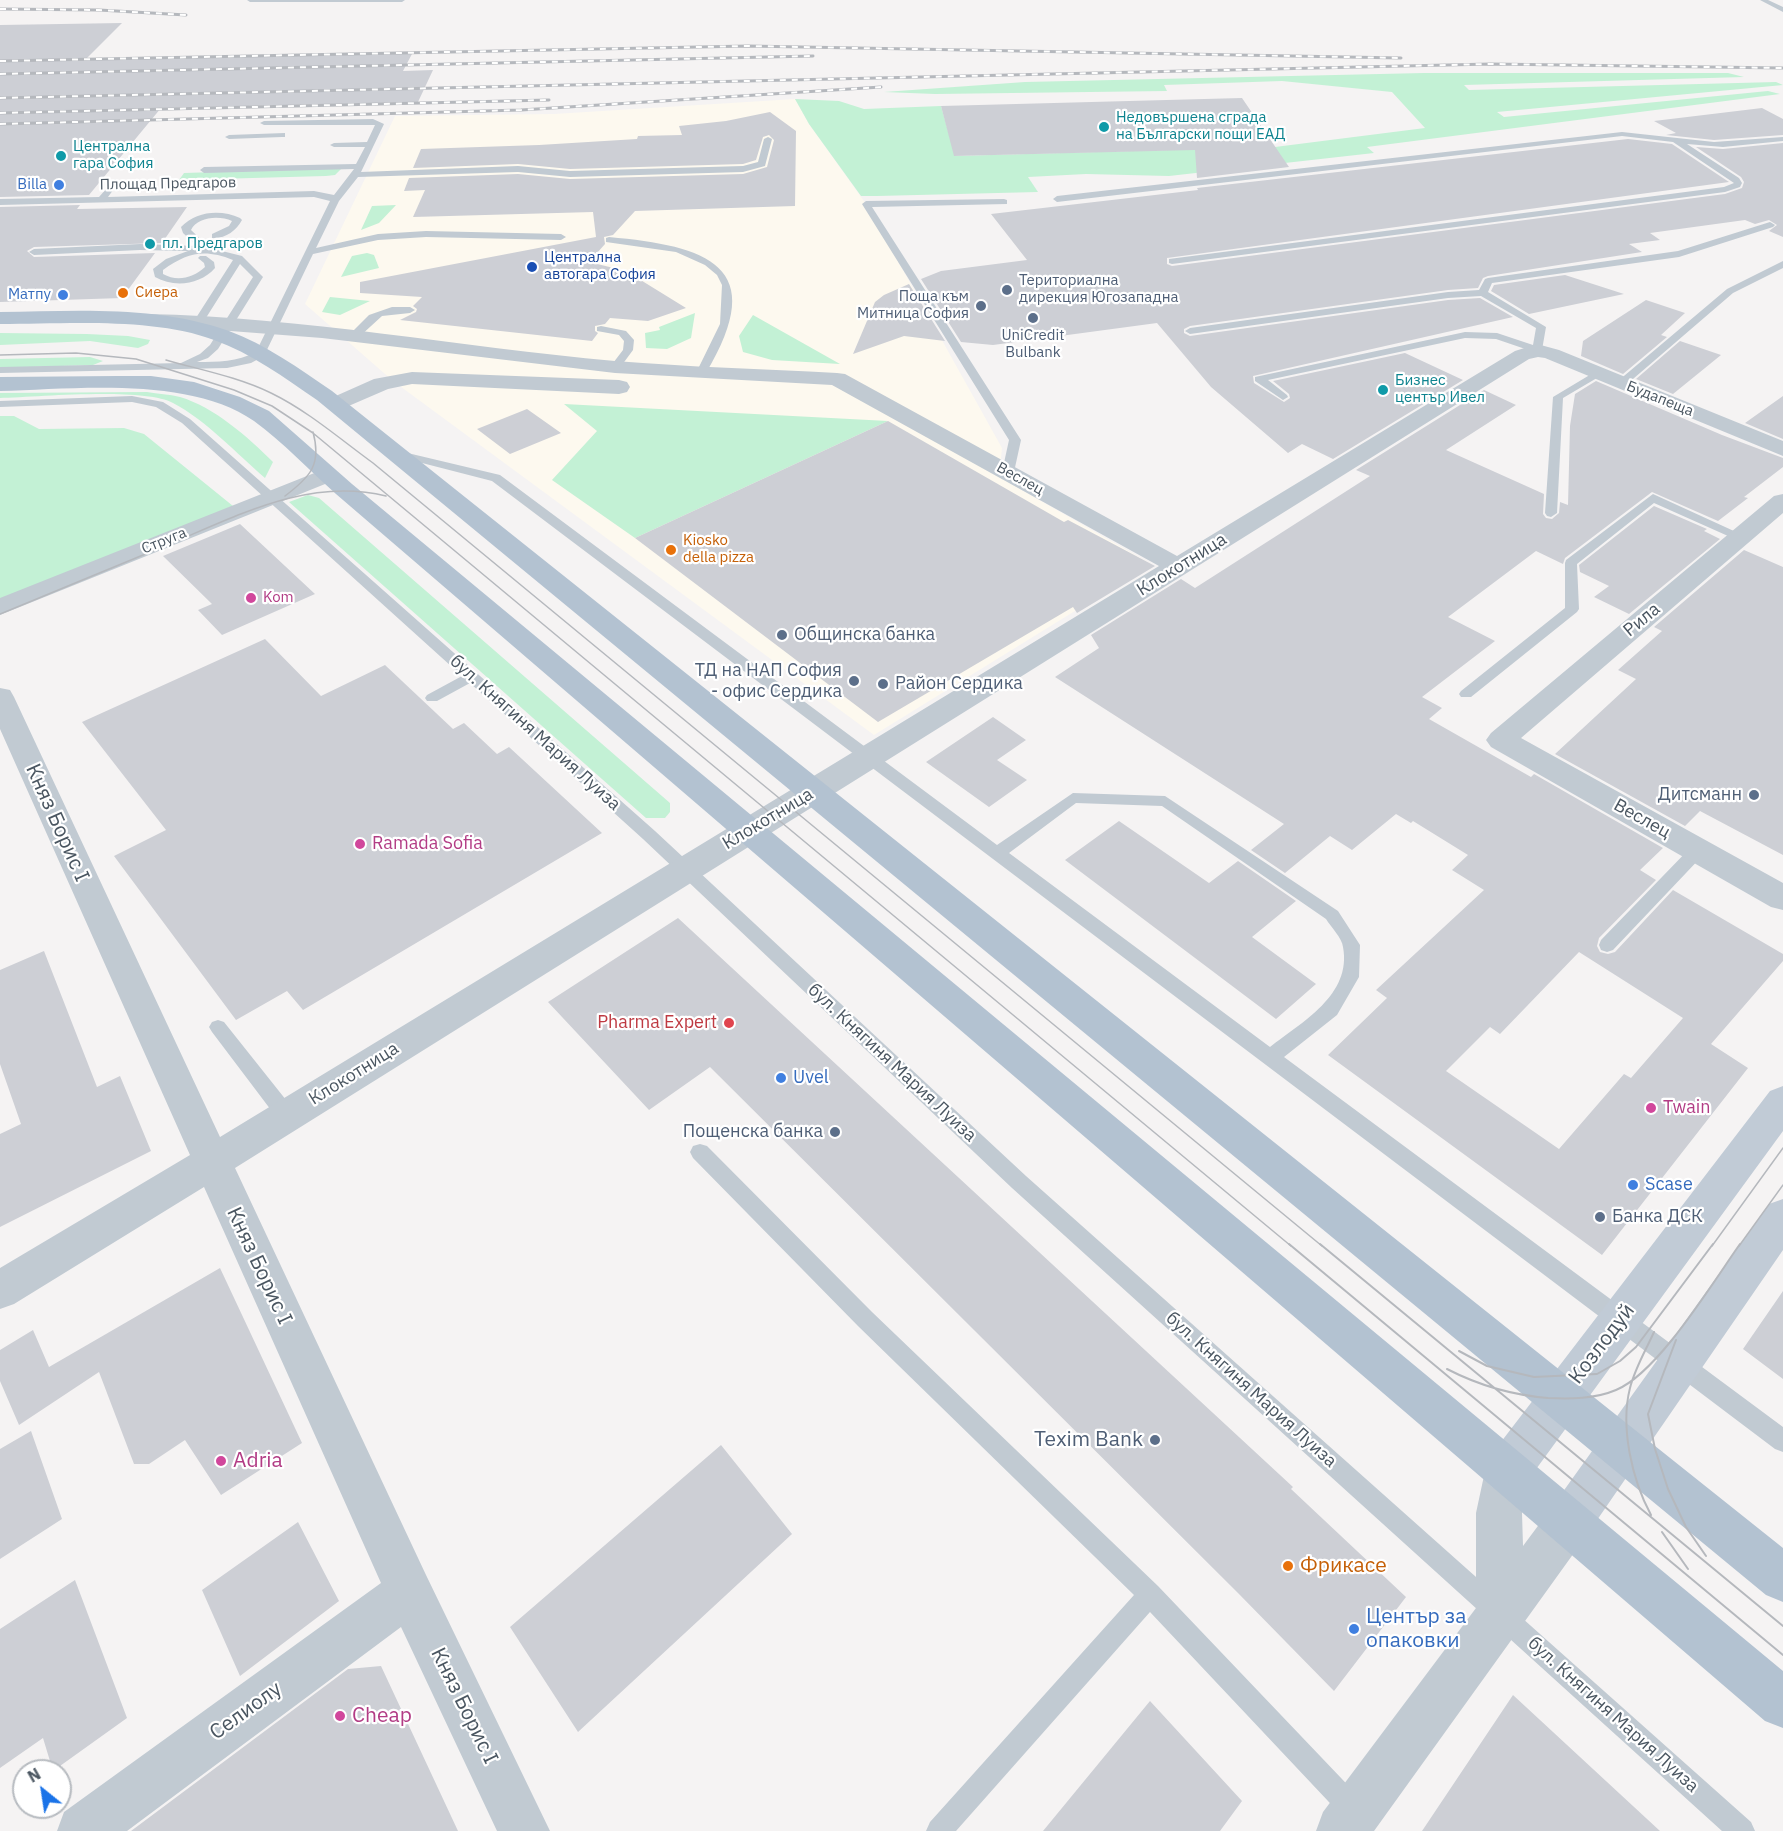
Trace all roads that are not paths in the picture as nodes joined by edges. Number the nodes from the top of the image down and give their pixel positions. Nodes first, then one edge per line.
1 (250, 0) edge
2 (402, 0) edge
3 (1763, 0) edge
4 (1783, 10) edge
5 (264, 123) dead end
6 (365, 132) dead end
7 (376, 132) junction
8 (297, 135) dead end
9 (229, 137) dead end
10 (1671, 138) junction
11 (1783, 138) edge
12 (768, 139) dead end
13 (370, 144) junction
14 (334, 145) dead end
15 (204, 170) dead end
16 (357, 170) junction
17 (116, 182) dead end
18 (102, 199) junction
19 (1057, 199) dead end
20 (335, 200) junction
21 (0, 202) edge
22 (1004, 202) dead end
23 (1770, 225) dead end
24 (215, 236) dead end
25 (561, 237) dead end
26 (609, 240) dead end
27 (34, 252) dead end
28 (310, 252) junction
29 (205, 254) junction
30 (239, 258) junction
31 (1172, 261) dead end
32 (1783, 264) edge
33 (1483, 293) junction
34 (410, 310) dead end
35 (0, 318) edge
36 (144, 320) junction
37 (199, 321) junction
38 (273, 327) junction
39 (225, 329) junction
40 (601, 329) dead end
41 (1190, 331) dead end
42 (356, 335) junction
43 (1537, 350) junction
44 (260, 354) junction
45 (168, 367) junction
46 (615, 367) junction
47 (0, 370) edge
48 (702, 371) junction
49 (1598, 373) junction
50 (1622, 383) junction
51 (0, 384) edge
52 (860, 392) junction
53 (1283, 397) dead end
54 (0, 404) edge
55 (337, 404) junction
56 (1783, 449) edge
57 (395, 453) junction
58 (1008, 472) junction
59 (327, 475) junction
60 (271, 497) junction
61 (1783, 501) edge
62 (1551, 513) dead end
63 (1741, 537) junction
64 (1179, 567) junction
65 (0, 607) edge
66 (472, 676) junction
67 (1466, 694) dead end
68 (0, 697) edge
69 (432, 698) dead end
70 (1501, 740) joint
71 (870, 758) junction
72 (813, 792) junction
73 (748, 830) junction
74 (1698, 850) junction
75 (997, 853) junction
76 (685, 869) junction
77 (1783, 898) edge
78 (1607, 945) dead end
79 (218, 1027) dead end
80 (1270, 1058) junction
81 (1783, 1102) edge
82 (287, 1116) junction
83 (700, 1152) dead end
84 (212, 1163) junction
85 (1783, 1217) edge
86 (0, 1290) edge
87 (1620, 1319) junction
88 (1680, 1365) junction
89 (1561, 1399) junction
90 (1783, 1442) edge
91 (1621, 1448) junction
92 (1507, 1471) junction
93 (1568, 1523) junction
94 (1783, 1578) edge
95 (409, 1592) junction
96 (1150, 1594) junction
97 (1500, 1614) junction
98 (1783, 1704) edge
99 (1349, 1822) edge
100 (83, 1831) edge
101 (524, 1831) edge
102 (939, 1831) edge
103 (1742, 1831) edge

1 - 2 lane
3 - 4 lane
5 - 7 lane
6 - 7 lane
7 - 13 lane
8 - 9 lane
10 - 11 lane
10 - 19 lane
10 - 31 lane
12 - 16 lane
13 - 14 lane
13 - 16 lane
15 - 16 lane
16 - 20 lane
17 - 18 lane
18 - 20 lane, Площад Предгаров
18 - 21 lane, Площад Предгаров
20 - 28 lane
22 - 58 lane
23 - 33 lane
24 - 29 lane
25 - 28 lane
26 - 48 lane
27 - 29 lane
28 - 38 lane
29 - 29 lane
29 - 30 lane
30 - 37 lane
30 - 39 lane
32 - 50 lane
33 - 41 lane
33 - 43 lane
34 - 42 lane
35 - 36 main road
36 - 37 street, Веслец
36 - 39 main road
37 - 39 street, Веслец
38 - 39 street, Веслец
38 - 42 street, Веслец
38 - 44 lane
39 - 44 main road
39 - 45 lane
40 - 46 lane
42 - 46 street, Веслец
43 - 49 street, Будапеща
43 - 53 lane
43 - 64 street, Клокотница
44 - 45 lane
44 - 55 main road
45 - 47 lane
46 - 48 street, Веслец
48 - 52 street, Веслец
49 - 50 street, Будапеща
49 - 62 lane
50 - 56 street, Будапеща
51 - 59 main road
52 - 55 street
52 - 58 street, Веслец
54 - 60 lane, бул. Княгиня Мария Луиза
55 - 57 main road
57 - 71 lane
57 - 72 main road
58 - 64 street, Веслец
59 - 60 street, Струга
59 - 73 main road
60 - 65 street, Струга
60 - 66 lane, бул. Княгиня Мария Луиза
61 - 63 street, Рила
63 - 67 lane
63 - 70 street, Рила
64 - 71 street, Клокотница
66 - 69 lane
66 - 76 lane, бул. Княгиня Мария Луиза
68 - 84 street, Княз Борис I
70 - 74 street, Веслец
71 - 72 street, Клокотница
71 - 75 lane
72 - 73 street, Клокотница
72 - 89 main road
73 - 76 street, Клокотница
73 - 92 main road
74 - 77 street, Веслец
74 - 78 lane
75 - 80 lane
75 - 80 lane
76 - 82 street, Клокотница
76 - 97 lane, бул. Княгиня Мария Луиза
79 - 82 lane
80 - 87 lane
81 - 87 main road, Козлодуй
82 - 84 street, Клокотница
83 - 96 lane
84 - 86 street, Клокотница
84 - 95 street, Княз Борис I
85 - 88 main road
87 - 88 lane
87 - 89 main road, Козлодуй
88 - 90 lane
88 - 91 main road
89 - 91 main road
89 - 92 main road, Козлодуй
91 - 93 main road
91 - 94 main road
92 - 93 main road
92 - 97 street, Козлодуй
93 - 97 street
93 - 98 main road
95 - 100 street, Селиолу
95 - 101 street, Княз Борис I
96 - 99 lane
96 - 102 lane
97 - 99 street
97 - 103 lane, бул. Княгиня Мария Луиза

